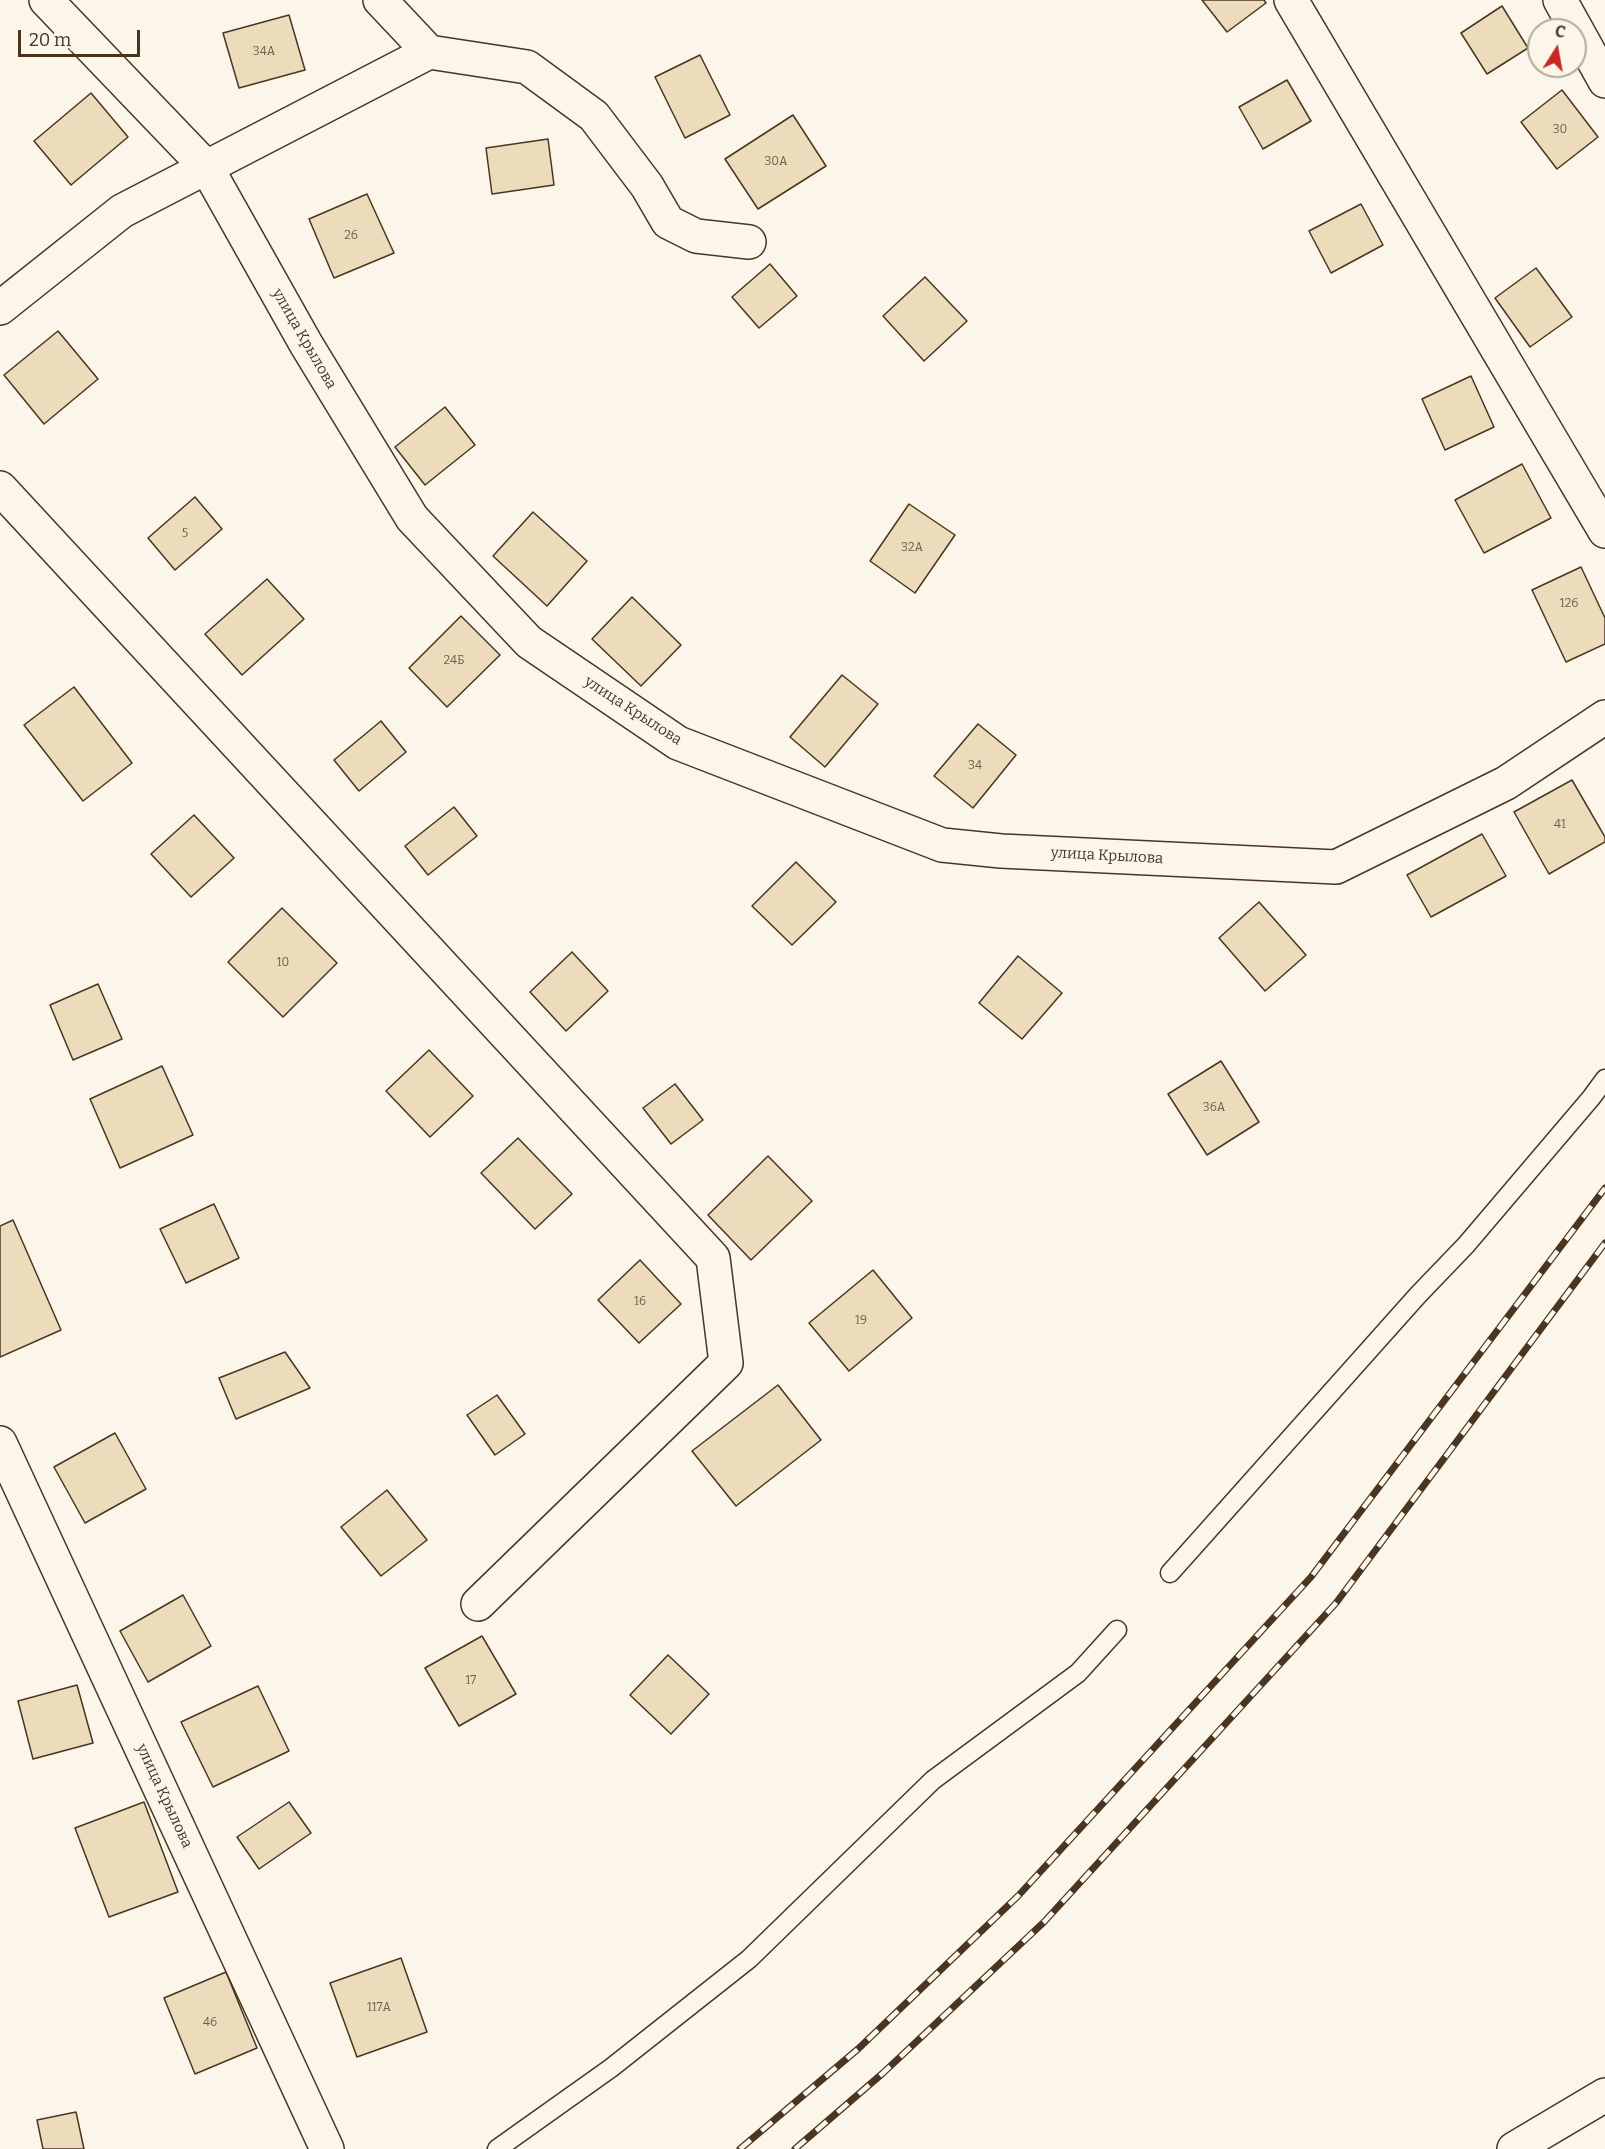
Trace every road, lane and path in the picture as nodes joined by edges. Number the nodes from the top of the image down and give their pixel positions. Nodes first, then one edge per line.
1 (46, 0) edge
2 (380, 0) edge
3 (1291, 0) edge
4 (1560, 0) edge
5 (429, 52) junction
6 (1605, 81) edge
7 (207, 168) junction
8 (749, 242) dead end
9 (0, 308) edge
10 (0, 488) edge
11 (1605, 531) edge
12 (1605, 717) edge
13 (1605, 1079) edge
14 (0, 1443) edge
15 (1170, 1573) dead end
16 (478, 1604) dead end
17 (1117, 1630) dead end
18 (1605, 2095) edge
19 (327, 2149) edge
20 (497, 2149) edge
21 (1514, 2149) edge

1 - 7 street, улица Крылова
2 - 5 street
3 - 11 street
4 - 6 street
5 - 7 street
5 - 8 street
7 - 9 street
7 - 12 street, улица Крылова
10 - 16 street
13 - 15 lane
14 - 19 street, улица Крылова
17 - 20 lane
18 - 21 street

